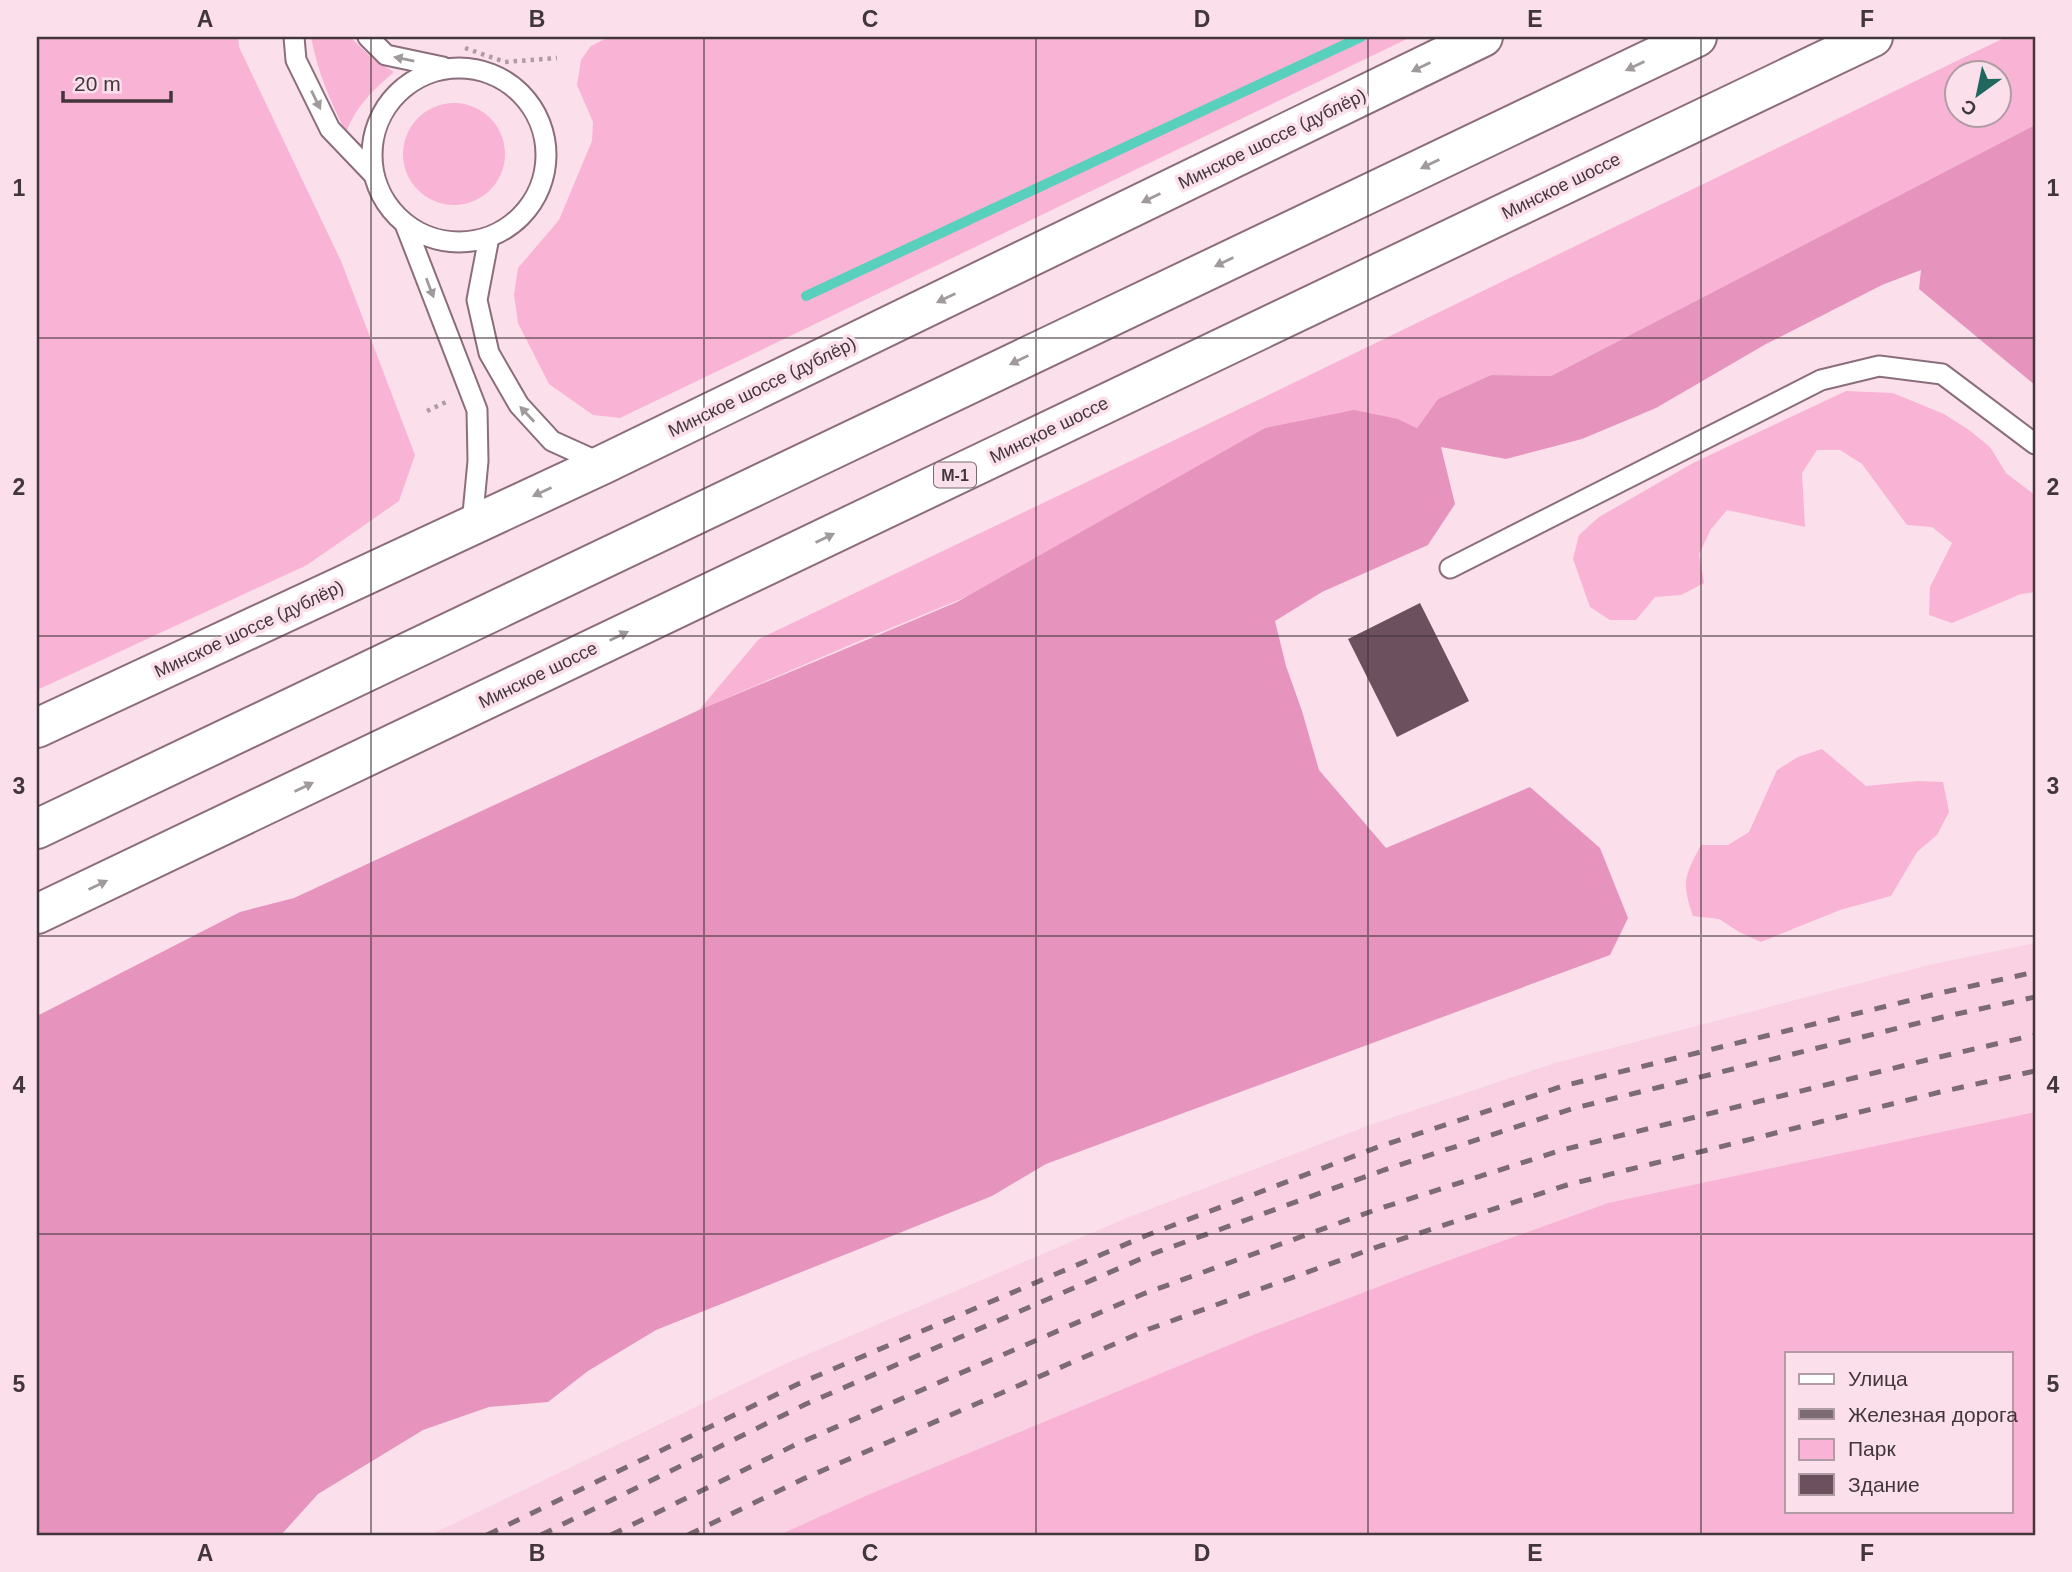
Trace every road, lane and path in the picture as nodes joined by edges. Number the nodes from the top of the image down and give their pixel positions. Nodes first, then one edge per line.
1 (294, 37) edge
2 (368, 37) edge
3 (1483, 37) edge
4 (1697, 37) edge
5 (1872, 37) edge
6 (455, 44) dead end
7 (557, 58) dead end
8 (448, 68) junction
9 (374, 176) junction
10 (405, 224) junction
11 (489, 237) junction
12 (2035, 444) edge
13 (604, 464) junction
14 (472, 524) junction
15 (1450, 568) dead end
16 (37, 728) edge
17 (37, 829) edge
18 (37, 914) edge

1 -> 9 lane
8 -> 2 lane
3 -> 13 main road, Минское шоссе (дублёр)
4 -> 17 main road
18 -> 5 main road, Минское шоссе / М-1
6 - 7 path
8 - 9 lane
8 - 11 lane
9 - 10 lane
10 - 11 lane
10 -> 14 lane
13 -> 11 lane
12 - 15 lane
13 -> 14 main road, Минское шоссе (дублёр)
14 - 16 main road, Минское шоссе (дублёр)

